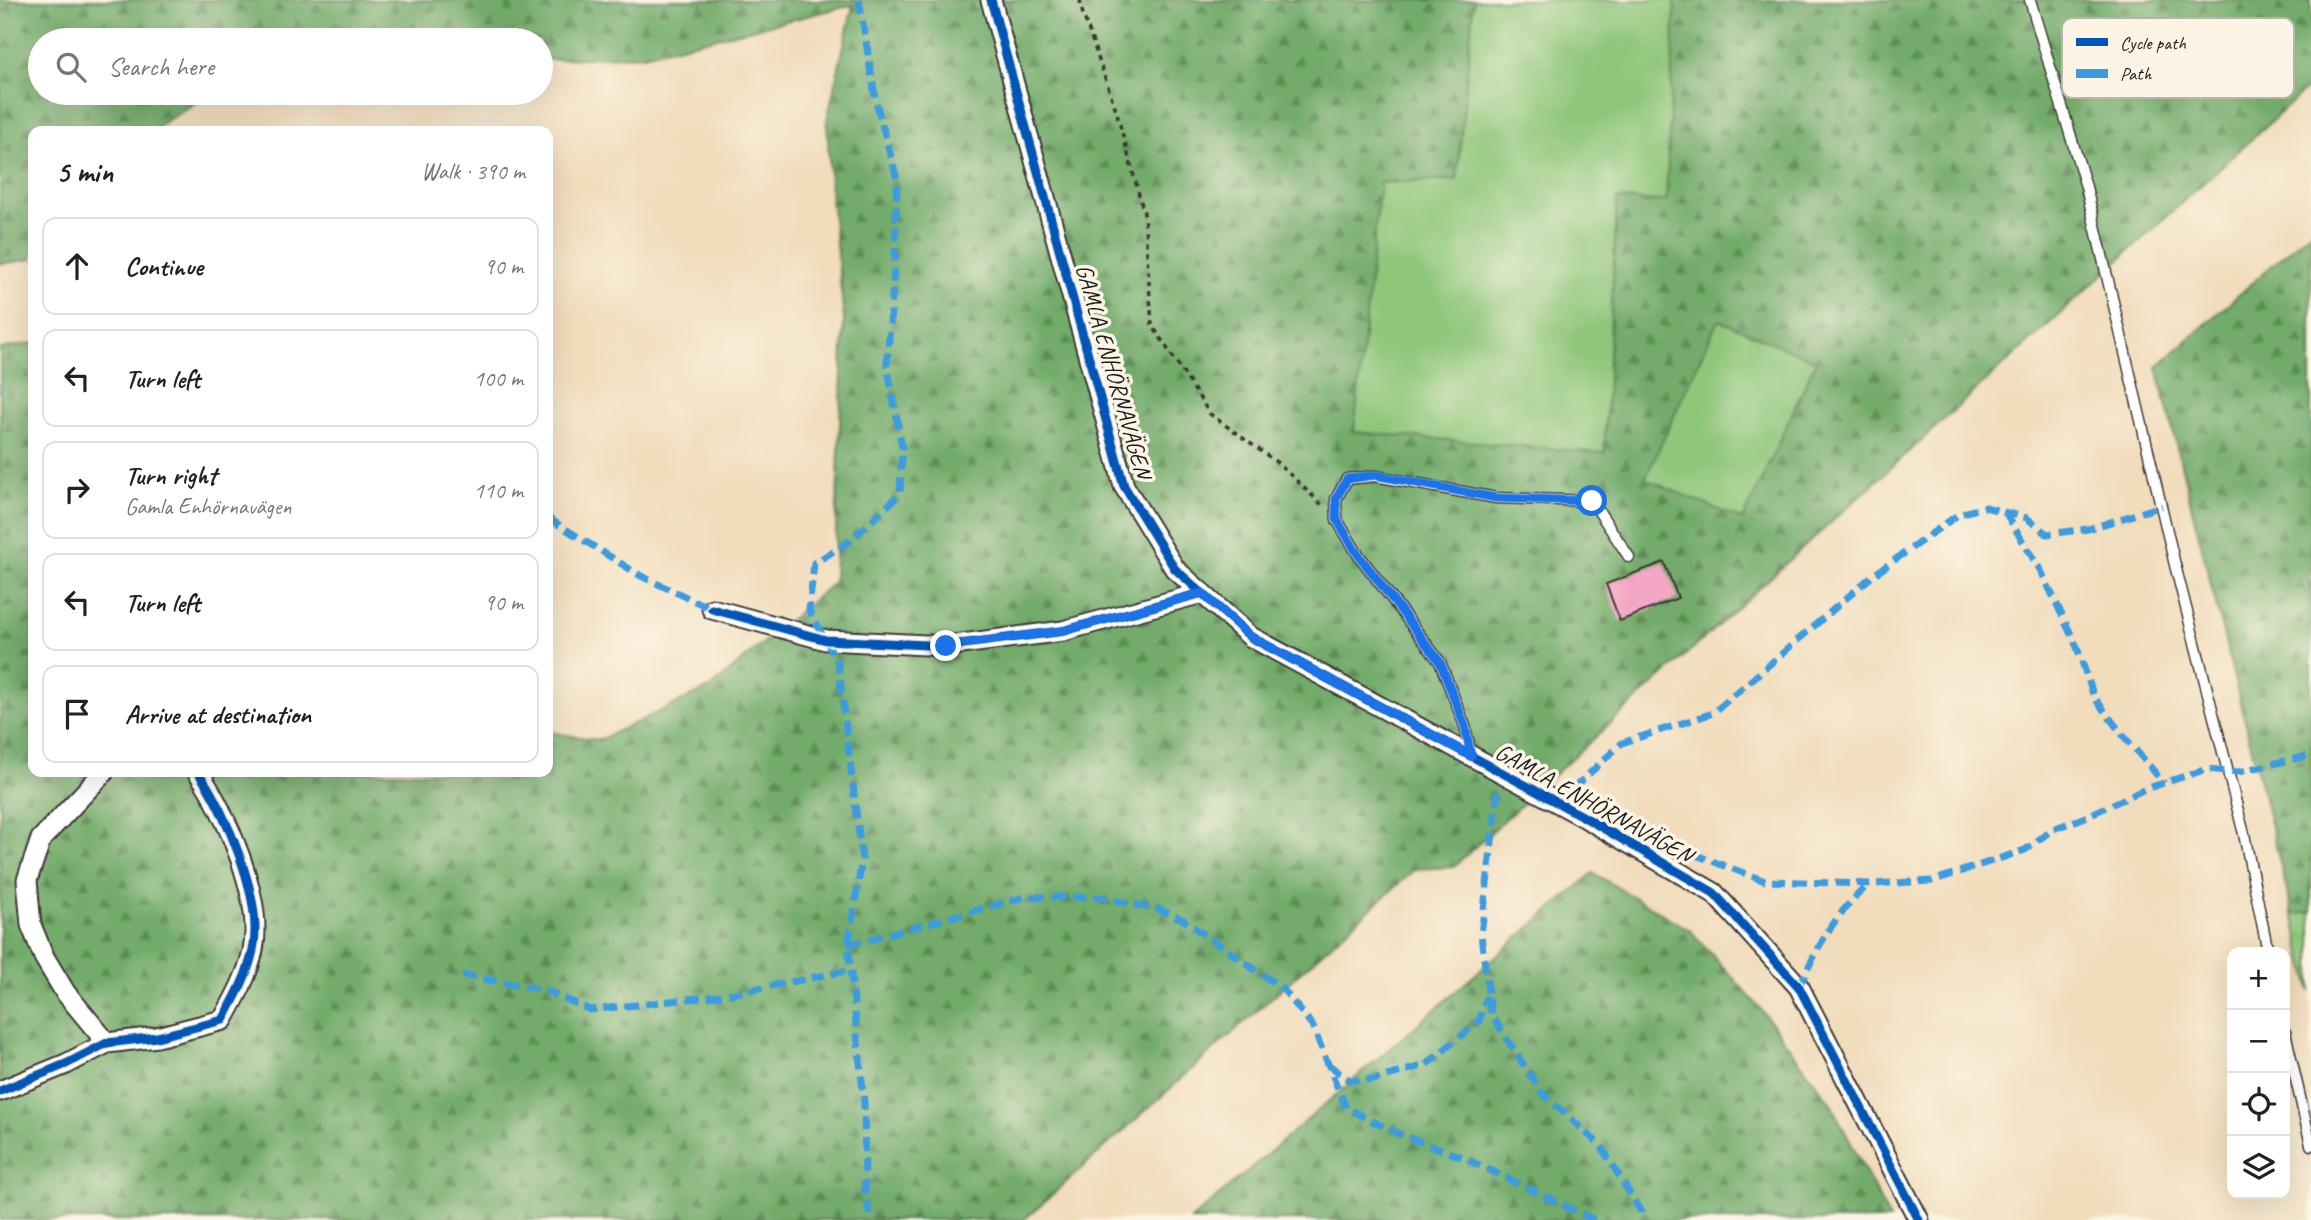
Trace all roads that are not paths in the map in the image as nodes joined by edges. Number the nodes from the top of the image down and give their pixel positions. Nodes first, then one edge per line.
1 (991, 0) edge
2 (2030, 0) edge
3 (1629, 557) dead end
4 (1202, 593) junction
5 (712, 609) dead end
6 (1471, 756) junction
7 (99, 777) edge
8 (201, 777) edge
9 (2267, 947) edge
10 (107, 1043) junction
11 (2290, 1054) edge
12 (0, 1091) edge
13 (2311, 1145) edge
14 (1919, 1220) edge

1 - 4 street, GAMLA ENHÖRNAVÄGEN
2 - 9 lane
3 - 6 lane
4 - 5 street
4 - 6 street, GAMLA ENHÖRNAVÄGEN
6 - 14 street, GAMLA ENHÖRNAVÄGEN
7 - 10 street
8 - 10 street
10 - 12 street
11 - 13 lane

